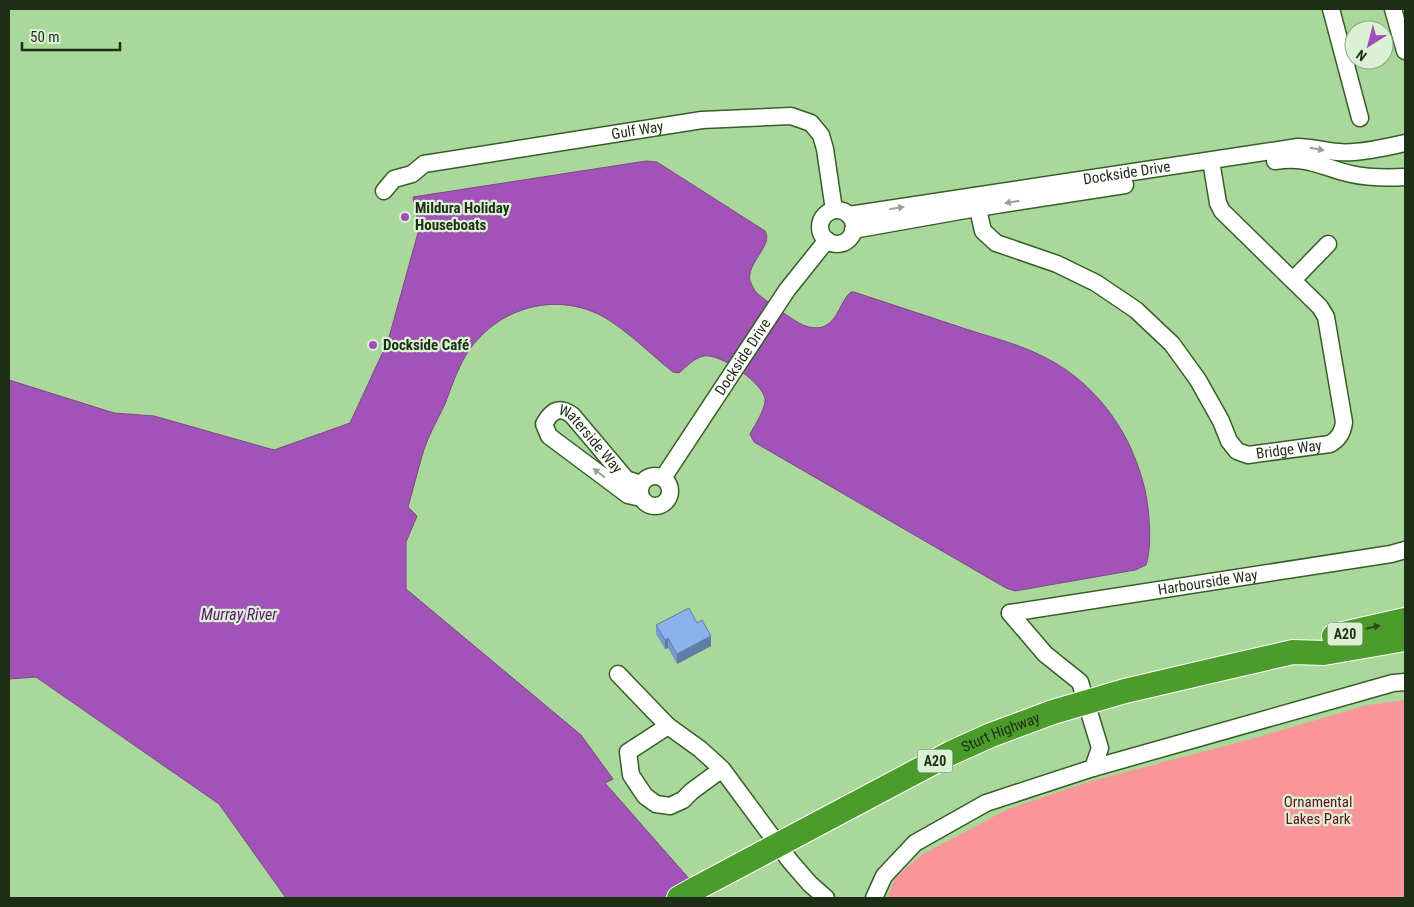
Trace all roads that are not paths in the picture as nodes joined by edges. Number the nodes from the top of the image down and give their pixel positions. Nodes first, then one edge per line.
1 (1330, 9) edge
2 (1393, 9) edge
3 (1405, 51) edge
4 (1360, 118) dead end
5 (1405, 142) edge
6 (1212, 166) junction
7 (1405, 177) edge
8 (384, 191) dead end
9 (976, 202) junction
10 (846, 218) junction
11 (827, 240) junction
12 (1328, 244) dead end
13 (1293, 280) junction
14 (663, 478) junction
15 (641, 491) junction
16 (1405, 550) edge
17 (1404, 625) edge
18 (618, 674) dead end
19 (1405, 682) edge
20 (668, 726) junction
21 (1092, 768) junction
22 (722, 769) junction
23 (679, 898) edge
24 (826, 898) edge
25 (874, 898) edge

1 - 4 street
2 - 3 street
6 -> 5 street, Dockside Drive
6 - 7 street, Dockside Drive
6 - 9 street, Dockside Drive
6 - 13 street, Bridge Way
8 - 10 street, Gulf Way
9 - 10 street, Dockside Drive
9 - 13 street, Bridge Way
10 - 11 street
10 - 11 street
11 - 14 street, Dockside Drive
12 - 13 street
14 - 15 street
14 - 15 street
15 -> 15 street, Waterside Way
16 - 21 street, Harbourside Way
17 - 23 highway, Sturt Highway / A20, bridge
18 - 20 street
19 - 21 street
20 - 22 street
20 - 22 street
21 - 25 street
22 - 24 street

